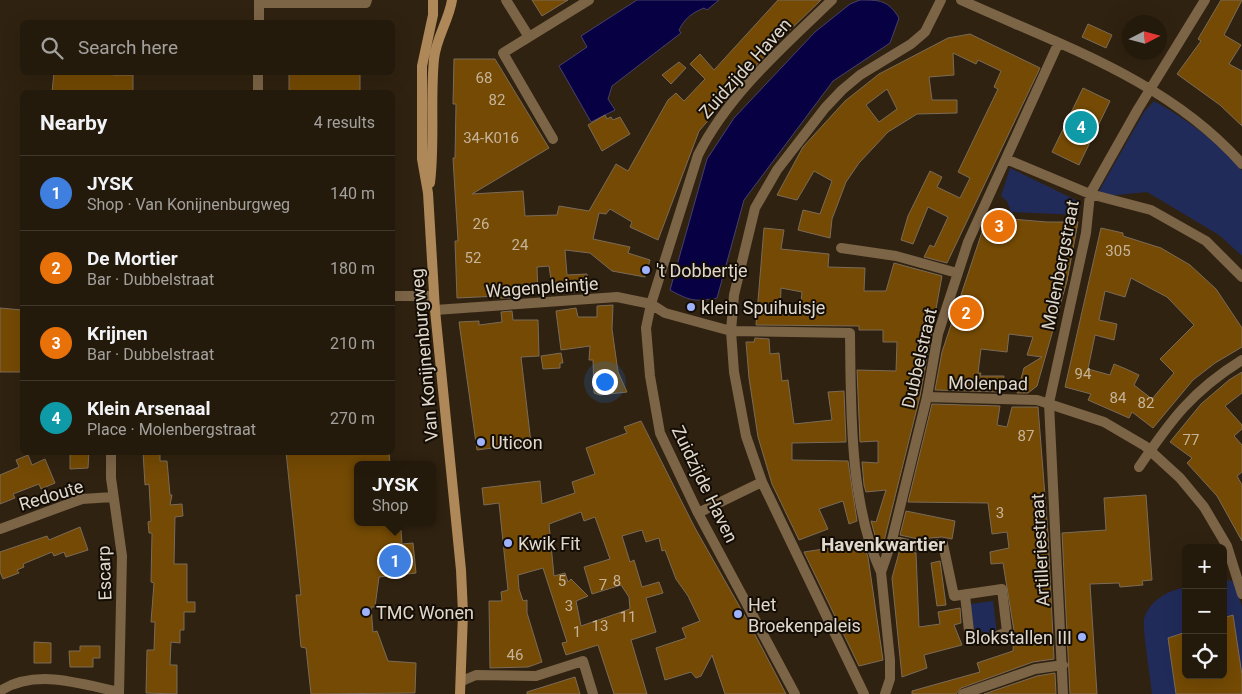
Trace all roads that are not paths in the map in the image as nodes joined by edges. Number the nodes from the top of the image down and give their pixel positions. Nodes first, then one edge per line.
1 (433, 0) edge
2 (452, 0) edge
3 (506, 0) edge
4 (589, 0) edge
5 (832, 0) edge
6 (941, 0) edge
7 (961, 0) edge
8 (1205, 0) edge
9 (259, 2) edge
10 (367, 2) edge
11 (260, 20) edge
12 (528, 37) junction
13 (1058, 44) junction
14 (258, 75) edge
15 (1151, 88) junction
16 (258, 90) edge
17 (553, 139) dead end
18 (1006, 159) junction
19 (1242, 164) edge
20 (428, 193) junction
21 (1090, 194) junction
22 (841, 248) dead end
23 (957, 273) junction
24 (1242, 277) edge
25 (395, 296) edge
26 (434, 296) junction
27 (651, 304) junction
28 (435, 310) junction
29 (731, 331) junction
30 (1242, 360) edge
31 (927, 397) junction
32 (1049, 404) junction
33 (1150, 450) junction
34 (111, 455) edge
35 (1139, 467) dead end
36 (762, 482) junction
37 (113, 497) junction
38 (698, 513) junction
39 (0, 529) edge
40 (892, 540) junction
41 (881, 572) junction
42 (1239, 574) edge
43 (1242, 594) edge
44 (964, 595) junction
45 (968, 631) dead end
46 (987, 640) dead end
47 (1063, 665) junction
48 (462, 681) junction
49 (0, 691) edge
50 (119, 693) edge
51 (460, 694) edge
52 (593, 694) edge
53 (795, 694) edge
54 (864, 694) edge
55 (885, 694) edge
56 (963, 694) edge
57 (1063, 694) edge

1 - 20 main road, Van Konijnenburgweg
2 - 20 main road, Van Konijnenburgweg
3 - 12 street
4 - 12 street
5 - 27 street, Zuidzijde Haven
6 - 29 street
7 - 13 street
8 - 15 street, Molenbergstraat
9 - 10 street
9 - 11 street
12 - 17 street
13 - 15 street
13 - 18 street, Dubbelstraat
14 - 16 street
15 - 19 street
15 - 21 street, Molenbergstraat
18 - 21 street
18 - 23 street, Dubbelstraat
20 - 26 main road, Van Konijnenburgweg
21 - 24 street
21 - 32 street, Molenbergstraat
22 - 23 street
23 - 31 street, Dubbelstraat
25 - 26 street
26 - 28 main road, Van Konijnenburgweg
27 - 28 street, Wagenpleintje
27 - 29 street, Wagenpleintje
27 - 38 street, Zuidzijde Haven
28 - 48 main road, Van Konijnenburgweg
29 - 36 street
29 - 41 street, Wagenpleintje
30 - 33 street
31 - 32 street, Molenpad
31 - 40 street, Dubbelstraat
32 - 33 street, Molenpad
32 - 47 street, Artilleriestraat
33 - 35 street
33 - 42 street, Molenpad
34 - 37 street, Escarp
36 - 38 street
36 - 54 street
37 - 39 street, Redoute
37 - 50 street, Escarp
38 - 53 street, Zuidzijde Haven
40 - 41 street, Dubbelstraat
40 - 44 street
41 - 55 street, Dubbelstraat
42 - 43 street, Molenpad
44 - 45 street
44 - 46 street
47 - 56 street
47 - 57 street, Artilleriestraat
48 - 51 main road, Van Konijnenburgweg
48 - 52 street
49 - 50 street

